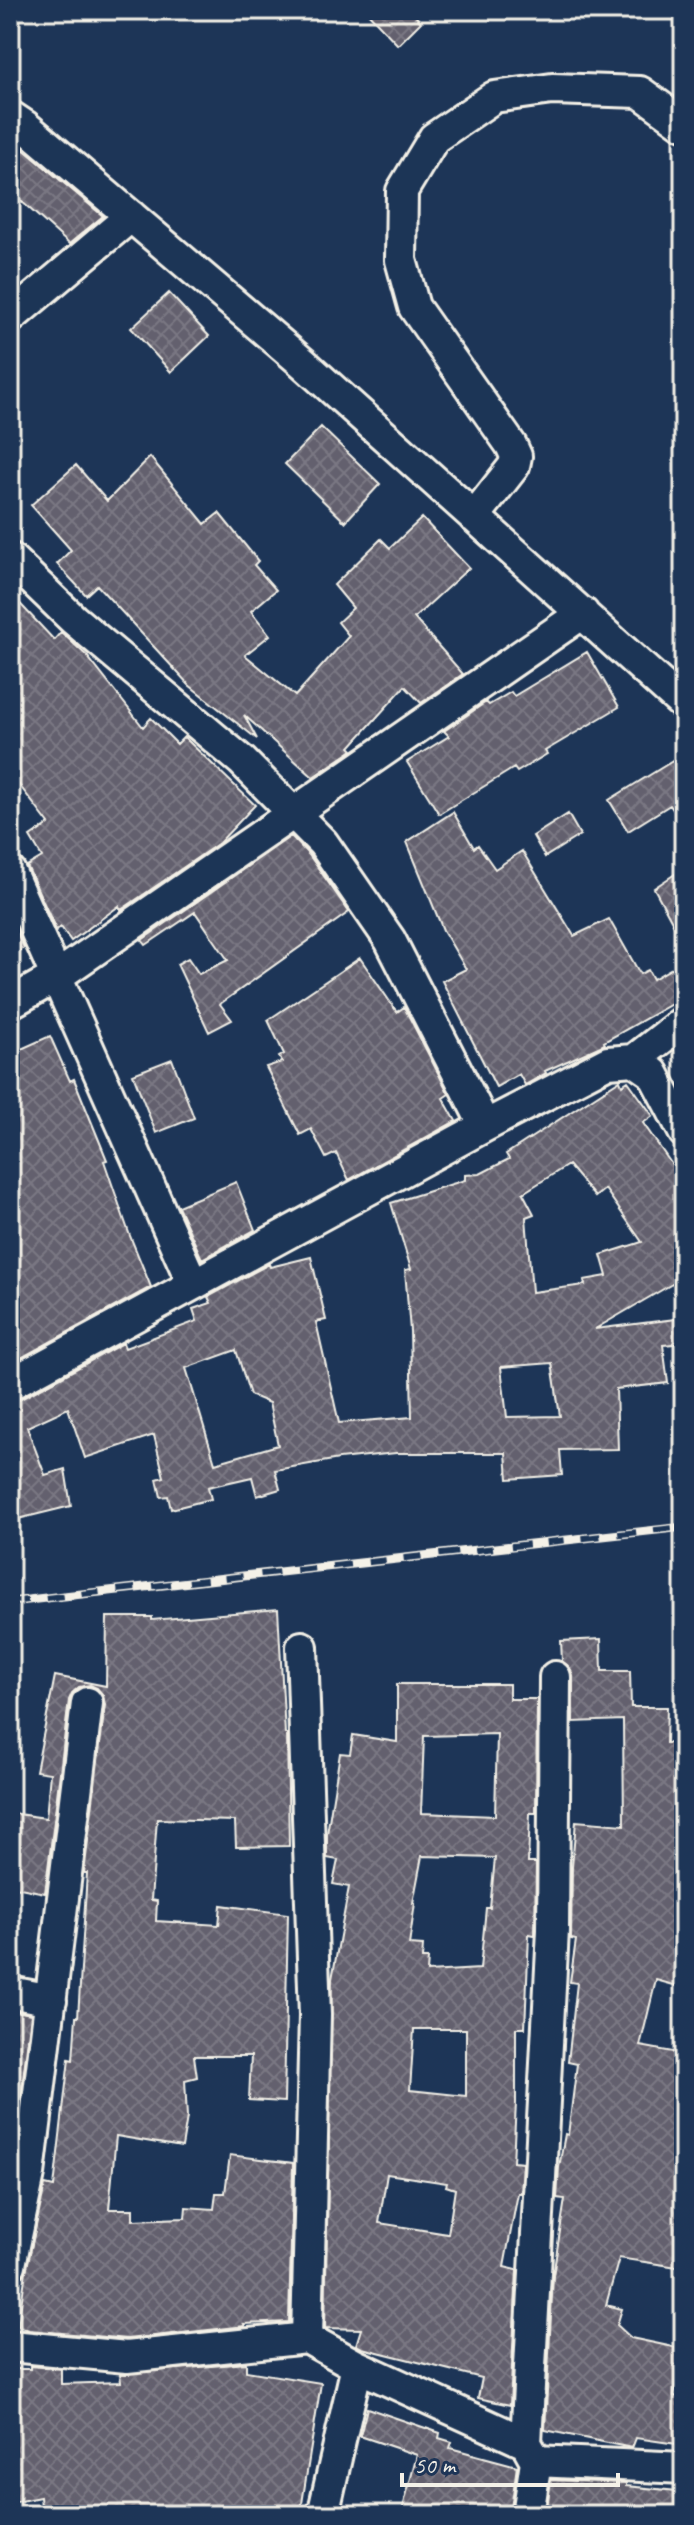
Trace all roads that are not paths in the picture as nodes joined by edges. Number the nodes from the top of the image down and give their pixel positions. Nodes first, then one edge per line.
1 (10, 116) edge
2 (684, 124) edge
3 (131, 216) junction
4 (10, 318) edge
5 (474, 517) junction
6 (10, 558) edge
7 (583, 613) junction
8 (684, 705) edge
9 (295, 814) junction
10 (10, 872) edge
11 (56, 977) junction
12 (10, 1003) edge
13 (684, 1021) edge
14 (634, 1060) junction
15 (485, 1126) junction
16 (684, 1132) edge
17 (193, 1284) junction
18 (10, 1384) edge
19 (302, 1647) dead end
20 (555, 1677) dead end
21 (87, 1703) dead end
22 (10, 1992) edge
23 (51, 2000) junction
24 (10, 2265) edge
25 (307, 2338) junction
26 (10, 2346) edge
27 (357, 2366) junction
28 (531, 2452) junction
29 (684, 2468) edge
30 (323, 2515) edge
31 (528, 2515) edge

1 - 3 street
2 - 5 street
3 - 4 street
3 - 5 street
5 - 7 street
6 - 9 street
7 - 8 street
7 - 9 street
9 - 11 street
9 - 15 street
10 - 11 street
11 - 12 street
11 - 17 street
13 - 14 street
14 - 15 street
14 - 16 street
15 - 17 street
17 - 18 street
19 - 25 street
20 - 28 street
21 - 23 street
22 - 23 street
23 - 24 street
25 - 26 street
25 - 27 street
27 - 28 street
27 - 30 street
28 - 29 street
28 - 31 street

